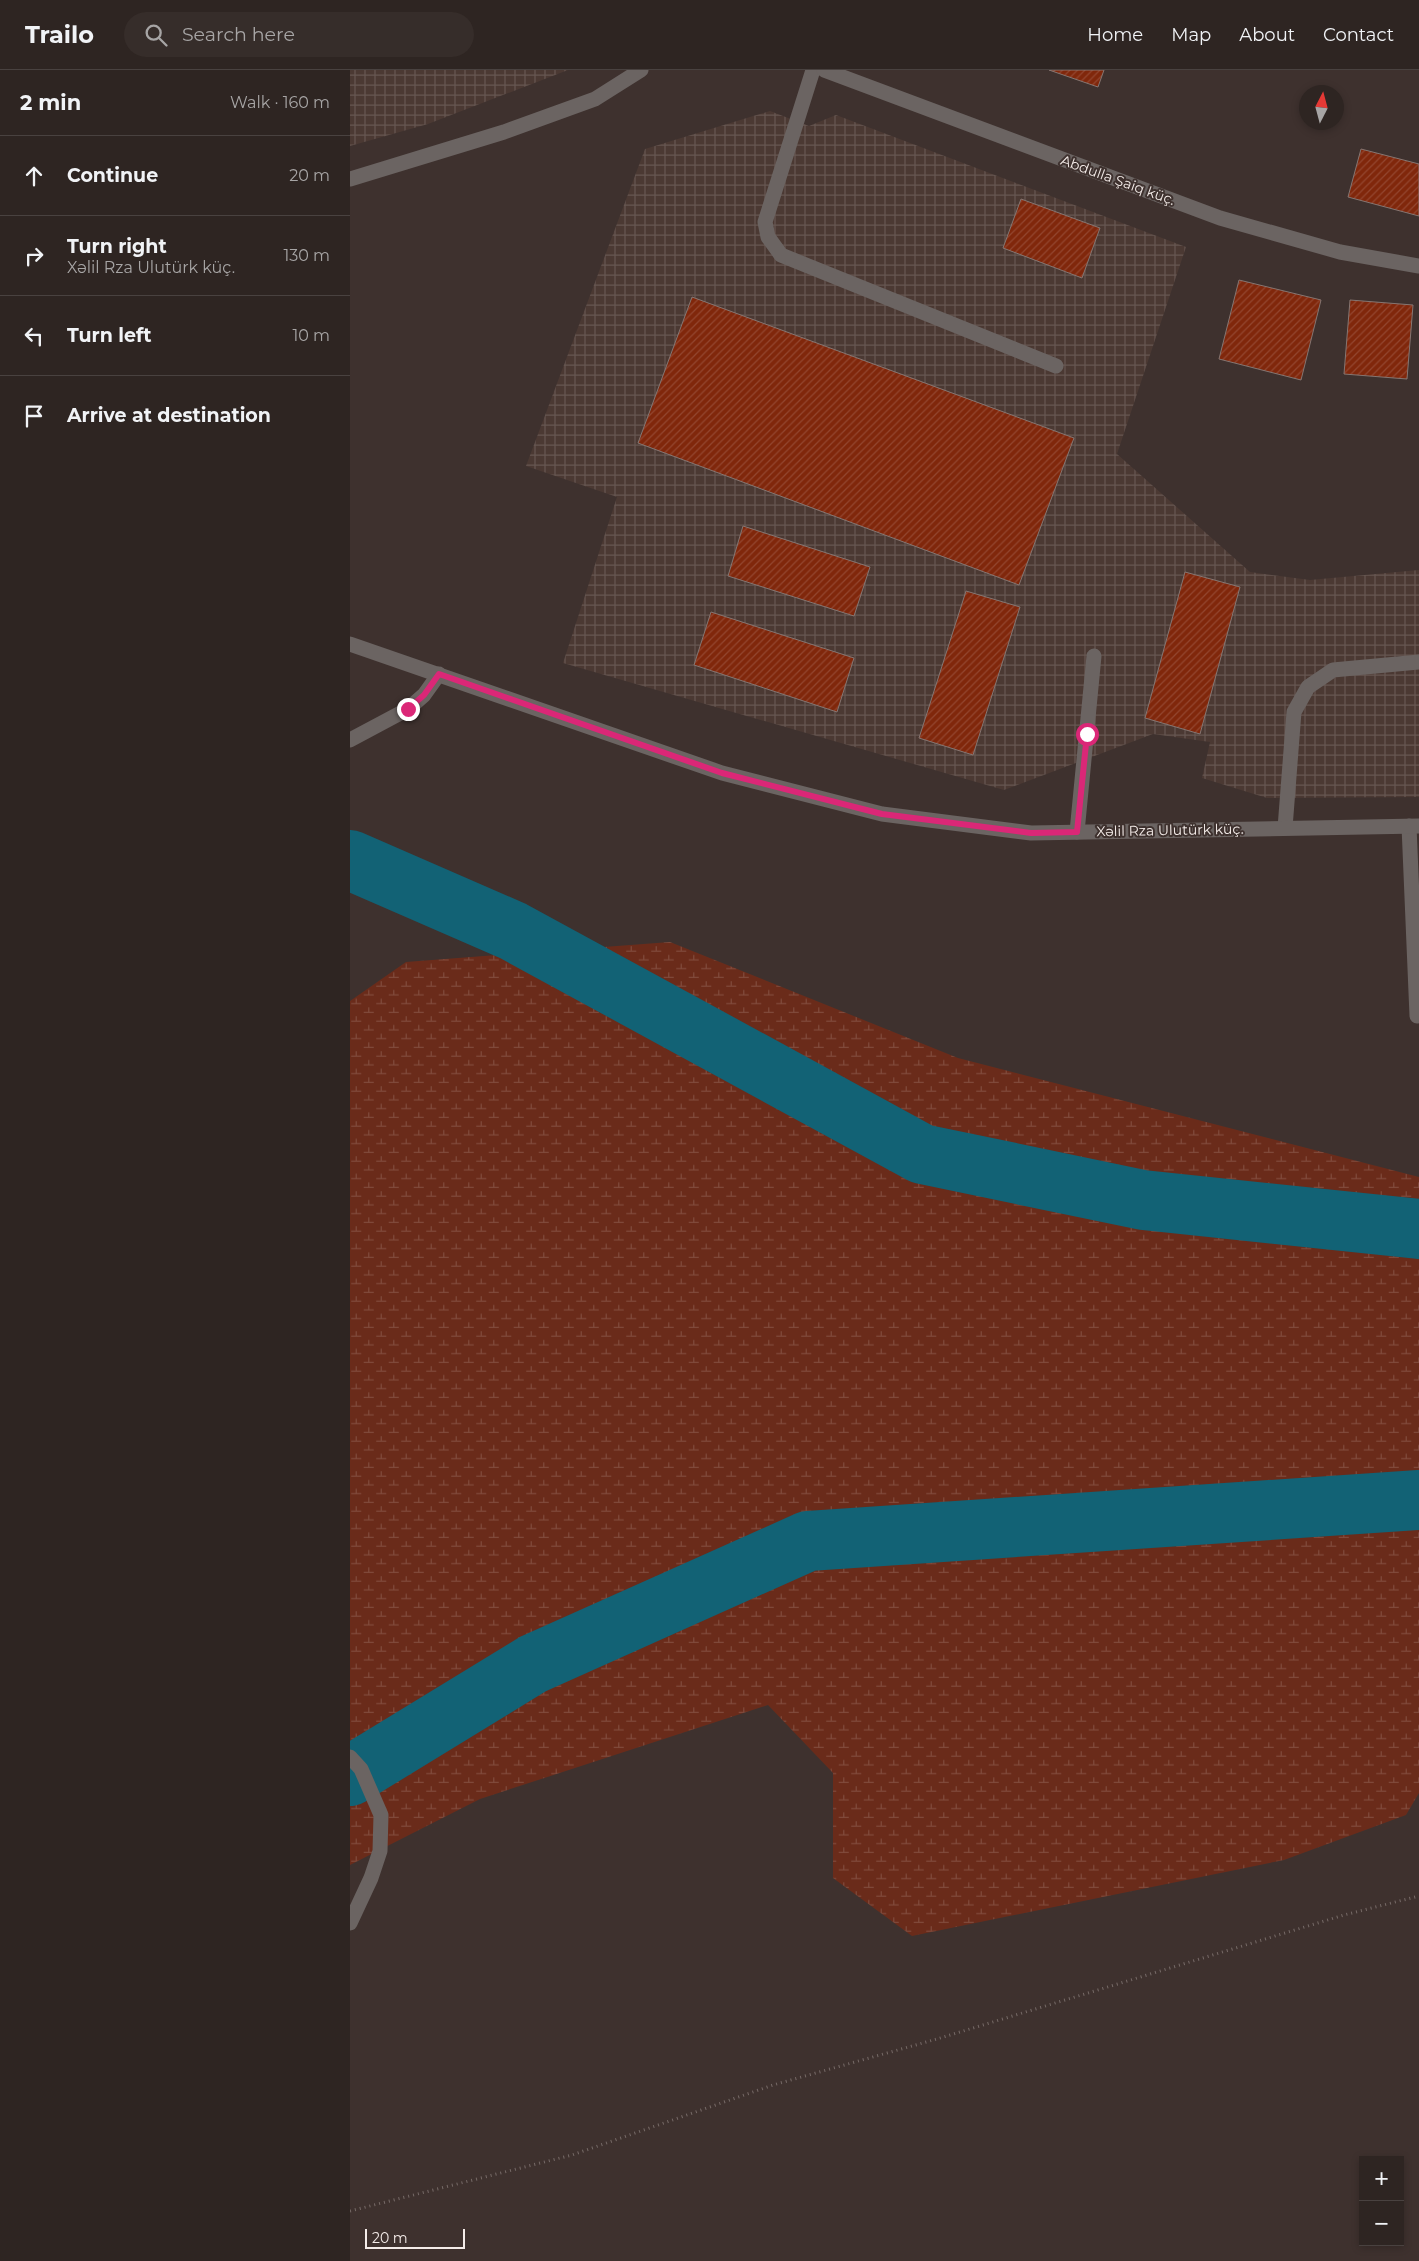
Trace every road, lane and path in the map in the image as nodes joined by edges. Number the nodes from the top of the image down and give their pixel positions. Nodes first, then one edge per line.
1 (641, 70) edge
2 (813, 70) edge
3 (824, 70) edge
4 (350, 179) edge
5 (1419, 266) edge
6 (1056, 366) dead end
7 (350, 644) edge
8 (1094, 656) dead end
9 (1419, 662) edge
10 (439, 674) junction
11 (350, 740) edge
12 (1414, 826) edge
13 (1285, 828) junction
14 (1077, 832) junction
15 (1417, 1016) dead end
16 (350, 1757) edge
17 (1419, 1896) edge
18 (350, 1923) edge
19 (350, 2211) edge

1 - 4 street
2 - 6 street
3 - 5 street, Abdulla Şaiq küç.
7 - 10 street, Xəlil Rza Ulutürk küç.
8 - 14 street
9 - 13 street
10 - 11 street
10 - 14 street, Xəlil Rza Ulutürk küç.
12 - 13 street, Xəlil Rza Ulutürk küç.
12 - 15 street
13 - 14 street, Xəlil Rza Ulutürk küç.
16 - 18 street
17 - 19 path

